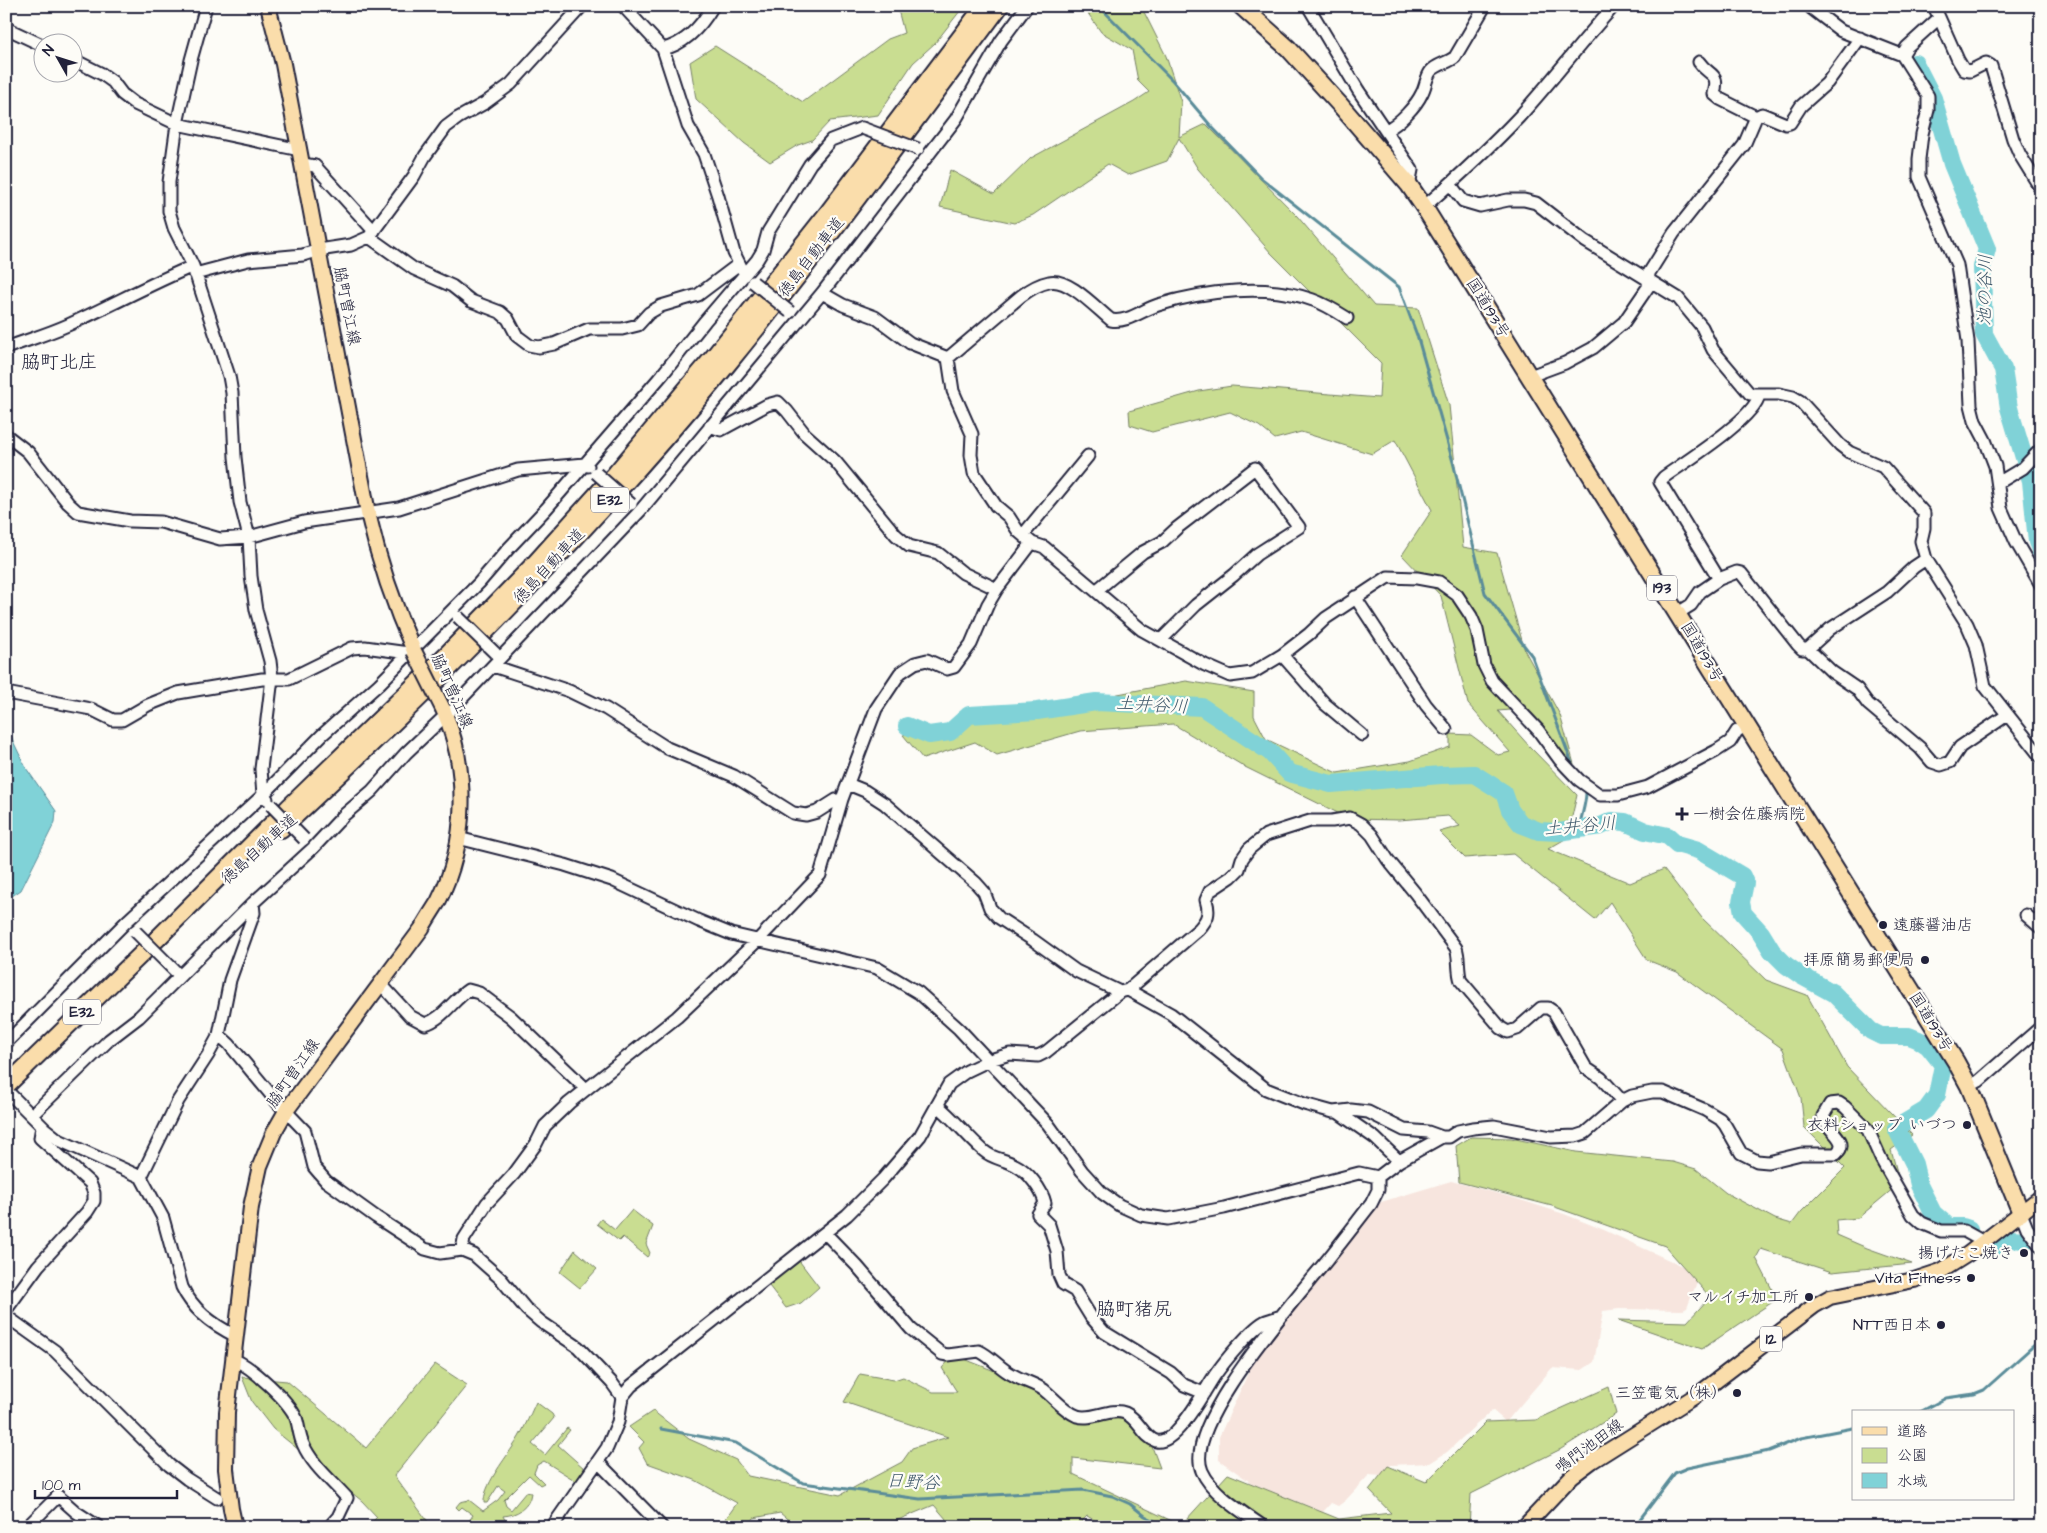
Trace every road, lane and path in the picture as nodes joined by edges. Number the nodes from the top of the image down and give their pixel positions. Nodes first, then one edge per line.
1 (206, 6) edge
2 (268, 6) edge
3 (582, 6) edge
4 (623, 6) edge
5 (713, 6) edge
6 (983, 6) edge
7 (1000, 6) edge
8 (1027, 6) edge
9 (1241, 6) edge
10 (1308, 6) edge
11 (1485, 6) edge
12 (1614, 6) edge
13 (1934, 6) edge
14 (1811, 8) dead end
15 (1939, 18) junction
16 (6, 28) edge
17 (1860, 38) junction
18 (32, 40) edge
19 (663, 49) junction
20 (1902, 55) junction
21 (1699, 62) dead end
22 (82, 65) edge
23 (1756, 117) junction
24 (177, 124) junction
25 (1386, 130) junction
26 (923, 152) junction
27 (302, 157) junction
28 (1450, 184) junction
29 (1409, 185) junction
30 (2041, 189) edge
31 (1424, 207) junction
32 (371, 234) junction
33 (319, 250) junction
34 (194, 270) junction
35 (746, 274) junction
36 (1649, 281) junction
37 (822, 293) junction
38 (1347, 318) dead end
39 (800, 321) junction
40 (6, 348) edge
41 (948, 358) junction
42 (1530, 376) junction
43 (1759, 395) junction
44 (710, 426) junction
45 (6, 435) edge
46 (2041, 448) edge
47 (1088, 456) dead end
48 (585, 464) junction
49 (1998, 483) junction
50 (635, 507) junction
51 (368, 513) junction
52 (1023, 535) junction
53 (248, 537) junction
54 (1032, 543) junction
55 (1926, 559) junction
56 (1719, 579) junction
57 (2041, 585) edge
58 (997, 589) junction
59 (1097, 590) junction
60 (1355, 597) junction
61 (1678, 613) junction
62 (455, 614) junction
63 (1161, 640) junction
64 (1808, 649) junction
65 (412, 651) junction
66 (1282, 654) junction
67 (496, 659) junction
68 (272, 678) junction
69 (6, 693) edge
70 (445, 712) junction
71 (2007, 715) junction
72 (1746, 726) junction
73 (1446, 729) dead end
74 (1362, 735) dead end
75 (2041, 757) edge
76 (848, 784) junction
77 (263, 795) junction
78 (842, 800) junction
79 (458, 838) junction
80 (313, 848) junction
81 (253, 903) junction
82 (2026, 915) dead end
83 (125, 923) junction
84 (2041, 928) edge
85 (158, 938) junction
86 (757, 941) junction
87 (178, 973) junction
88 (380, 984) junction
89 (1124, 991) junction
90 (2041, 1027) edge
91 (219, 1035) junction
92 (6, 1044) edge
93 (990, 1060) junction
94 (6, 1086) edge
95 (1969, 1086) junction
96 (586, 1089) junction
97 (6, 1090) edge
98 (1622, 1101) junction
99 (937, 1105) junction
100 (286, 1111) junction
101 (28, 1112) junction
102 (1339, 1113) junction
103 (44, 1128) junction
104 (1442, 1137) junction
105 (1399, 1161) junction
106 (1378, 1177) junction
107 (142, 1178) junction
108 (2041, 1197) edge
109 (2021, 1213) junction
110 (825, 1233) junction
111 (1982, 1242) junction
112 (2041, 1247) edge
113 (462, 1250) junction
114 (6, 1310) edge
115 (6, 1316) edge
116 (1278, 1318) junction
117 (236, 1336) junction
118 (235, 1360) junction
119 (1204, 1393) junction
120 (622, 1397) junction
121 (598, 1462) junction
122 (217, 1498) dead end
123 (27, 1527) edge
124 (99, 1527) edge
125 (235, 1527) edge
126 (329, 1527) edge
127 (552, 1527) edge
128 (662, 1527) edge
129 (1264, 1527) edge
130 (1524, 1527) edge

1 - 24 street
2 - 27 main road, 脇町曽江線
3 - 32 street
4 - 19 street
5 - 19 street
6 - 85 highway, 徳島自動車道 / E32
7 - 85 highway, 徳島自動車道 / E32
8 - 26 street
9 - 29 highway, 国道193号 / 193
10 - 25 street
11 - 25 street
12 - 28 street
13 - 15 street
14 - 17 street
15 - 20 street
15 - 30 street
16 - 18 street
17 - 20 street
17 - 23 street
19 - 35 street
20 - 49 street
21 - 23 street
22 - 24 street
23 - 36 street
24 - 27 street
24 - 34 street
25 - 29 street
26 - 35 street, bridge
26 - 37 street
27 - 32 street
27 - 33 main road, 脇町曽江線
28 - 31 street
28 - 36 street
29 - 31 highway, 国道193号 / 193
31 - 42 highway, 国道193号 / 193
32 - 33 street
32 - 35 street
33 - 34 street
33 - 51 main road, 脇町曽江線
34 - 40 street
34 - 53 street
35 - 39 street, bridge
35 - 48 street
36 - 42 street
36 - 43 street
37 - 39 street
37 - 41 street
38 - 41 street
39 - 44 street
41 - 52 street
42 - 61 highway, 国道193号 / 193
43 - 55 street
43 - 56 street
44 - 50 street
44 - 58 street
45 - 53 street
46 - 49 street
47 - 52 street
48 - 50 street, bridge
48 - 51 street
48 - 62 street
49 - 57 street
50 - 67 street
51 - 53 street
51 - 65 main road, 脇町曽江線
52 - 54 street
53 - 68 street
54 - 58 street
54 - 59 street
55 - 64 street
55 - 71 street
56 - 61 street
56 - 64 street
58 - 76 street
59 - 63 street
59 - 63 street
60 - 66 street
60 - 72 street
60 - 73 street
61 - 72 highway, 国道193号 / 193
62 - 65 street
62 - 67 street, bridge
63 - 66 street
64 - 71 street
65 - 68 street
65 - 70 main road, 脇町曽江線, bridge
65 - 77 street
66 - 74 street
67 - 70 street
67 - 78 street
68 - 69 street
68 - 77 street
70 - 79 main road, 脇町曽江線
70 - 80 street
71 - 75 street
72 - 95 highway, 国道193号 / 193
76 - 78 street
76 - 89 street
77 - 80 street, bridge
77 - 83 street
78 - 86 street
79 - 86 street
79 - 88 main road, 脇町曽江線
80 - 81 street
81 - 87 street
81 - 91 street
82 - 84 street
83 - 87 street, bridge
83 - 92 street
85 - 94 highway, 徳島自動車道 / E32
86 - 93 street
86 - 96 street
87 - 101 street
88 - 96 street
88 - 100 main road, 脇町曽江線
89 - 93 street
89 - 98 street
89 - 102 street
90 - 95 street
91 - 100 street
91 - 107 street
93 - 99 street
93 - 106 street
95 - 109 highway, 国道193号 / 193
96 - 113 street
97 - 101 street
98 - 104 street
98 - 111 street
99 - 110 street
99 - 119 street
100 - 113 street
100 - 117 main road, 脇町曽江線
101 - 103 street
102 - 104 street
102 - 105 street
103 - 107 street
103 - 114 street
104 - 105 street
105 - 106 street
106 - 116 street
107 - 117 street
108 - 109 main road, 鳴門池田線 / 12
109 - 111 main road, 鳴門池田線 / 12
109 - 112 street
110 - 119 street
110 - 120 street
111 - 130 main road, 鳴門池田線 / 12
113 - 120 street
115 - 122 street
116 - 119 street
116 - 129 street
117 - 118 main road, 脇町曽江線
118 - 125 main road, 脇町曽江線
118 - 126 street
120 - 121 street
121 - 127 street
121 - 128 street
123 - 124 street

